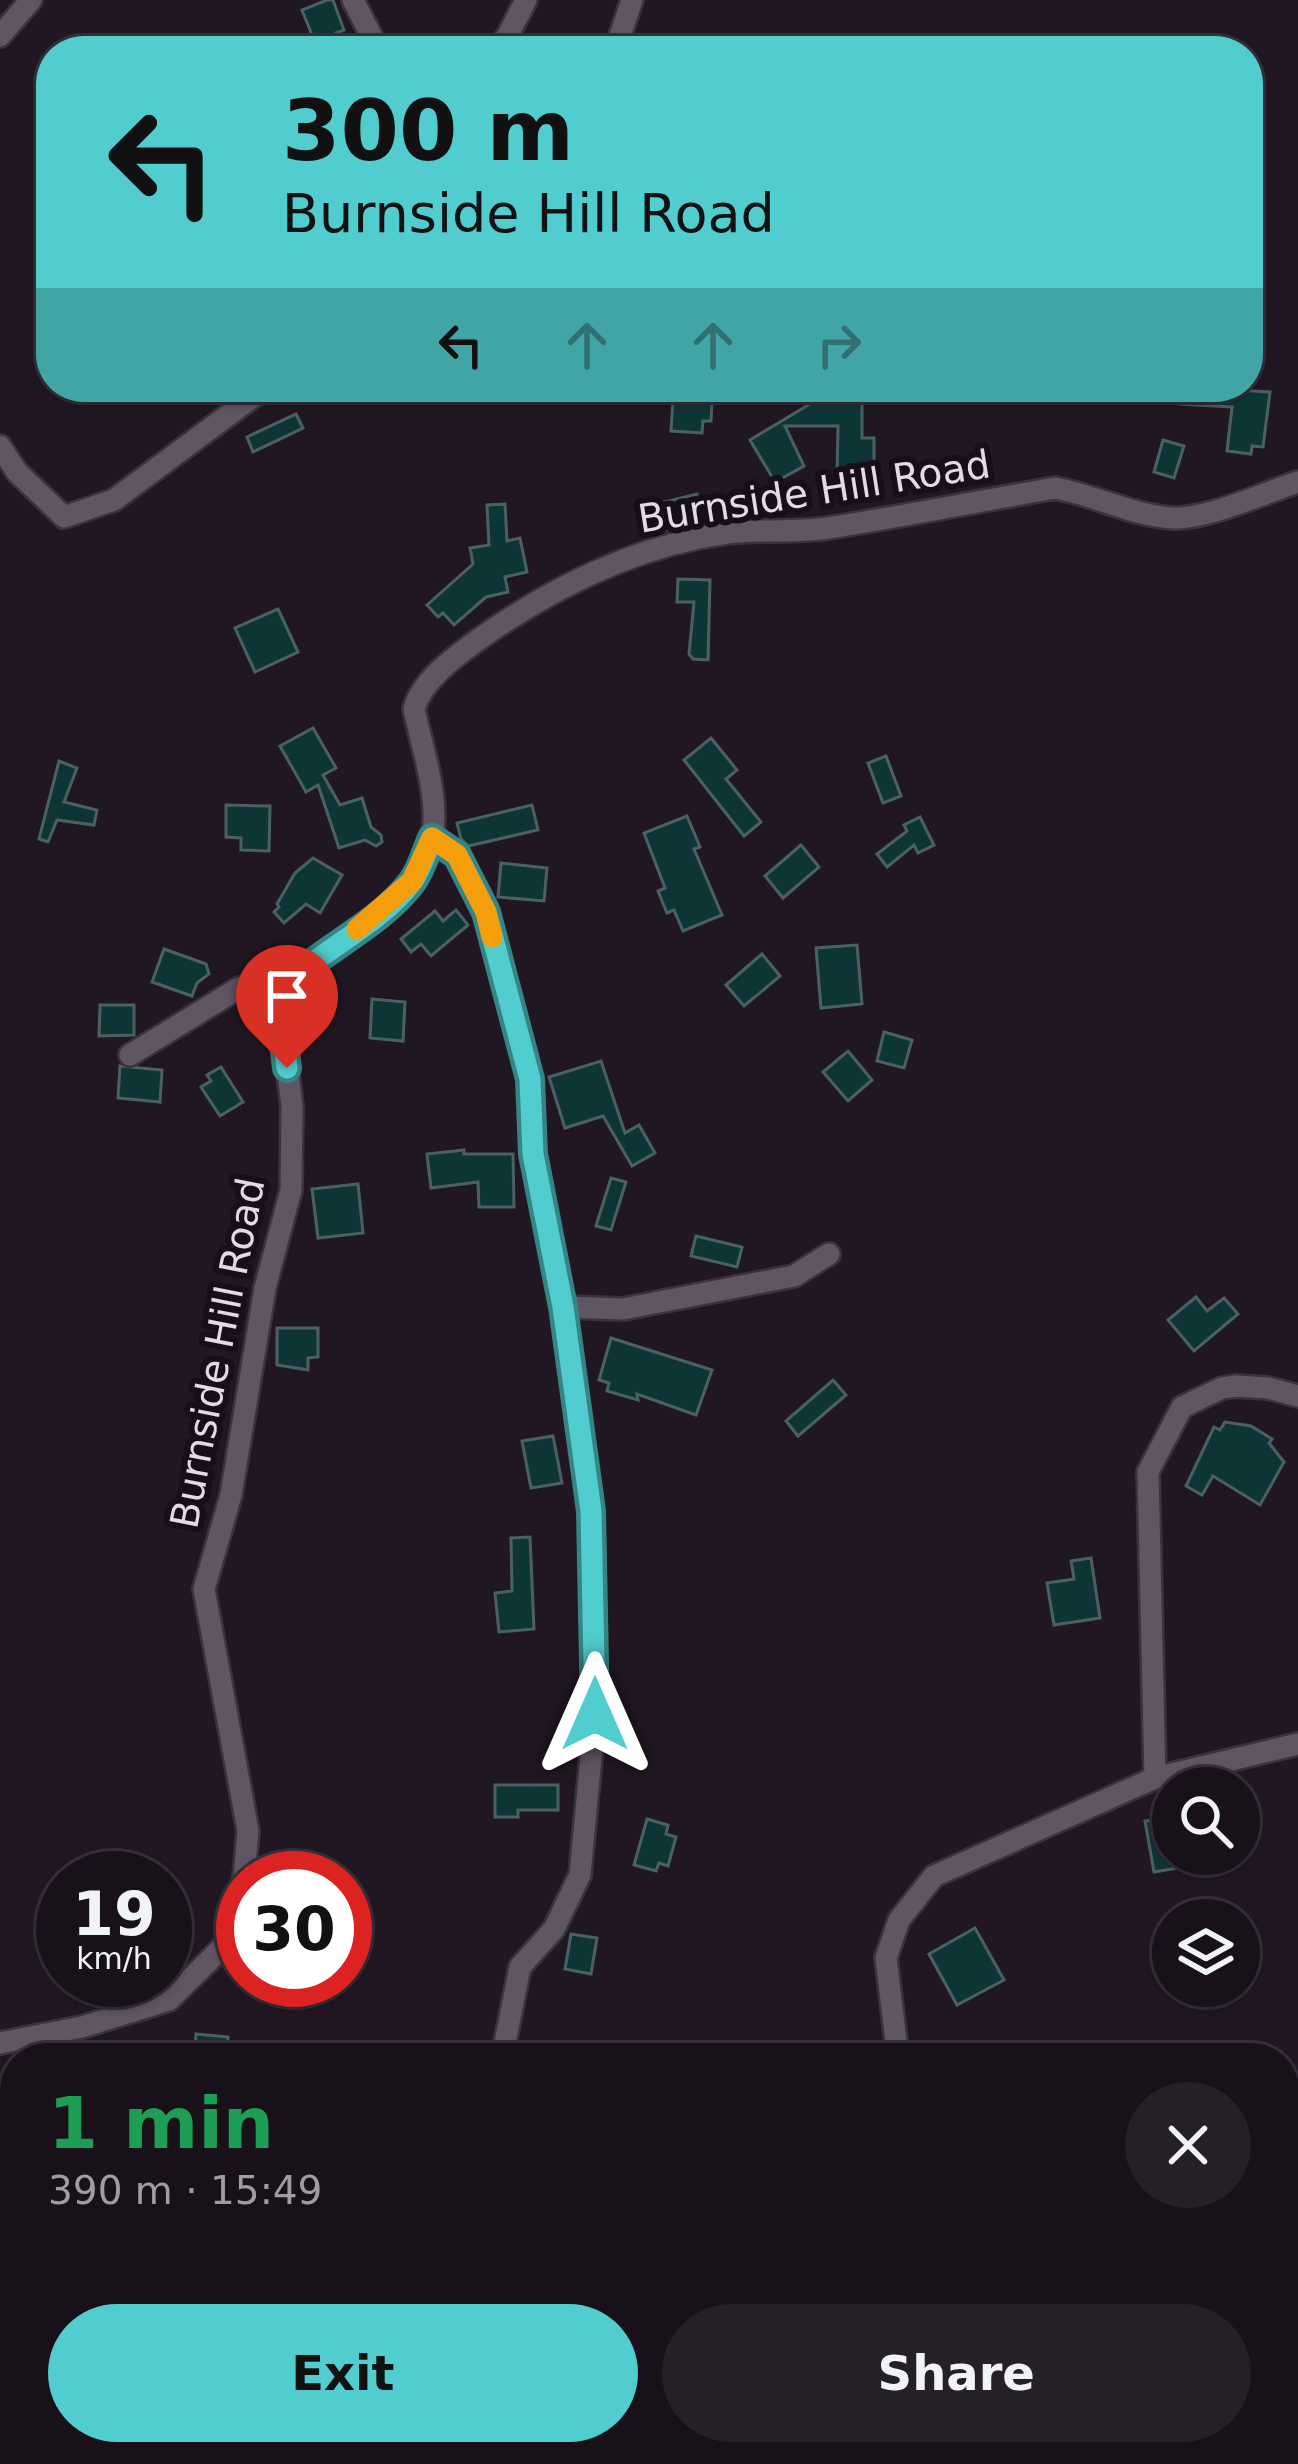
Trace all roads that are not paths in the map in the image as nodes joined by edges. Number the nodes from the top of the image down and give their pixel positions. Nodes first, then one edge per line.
1 (31, 0) edge
2 (353, 0) edge
3 (526, 0) edge
4 (632, 0) edge
5 (0, 36) edge
6 (371, 36) edge
7 (508, 36) edge
8 (621, 36) edge
9 (246, 402) edge
10 (0, 446) edge
11 (1298, 482) edge
12 (432, 838) junction
13 (278, 994) junction
14 (130, 1055) dead end
15 (830, 1254) dead end
16 (563, 1307) junction
17 (1298, 1396) edge
18 (1298, 1744) edge
19 (1155, 1767) edge
20 (1201, 1767) edge
21 (1152, 1779) edge
22 (246, 1851) edge
23 (216, 1954) edge
24 (0, 2043) edge
25 (505, 2043) edge
26 (896, 2043) edge

1 - 5 street
2 - 6 street
3 - 7 street
4 - 8 street
9 - 10 street
11 - 12 street, Burnside Hill Road
12 - 13 street
12 - 16 street
13 - 14 street
13 - 22 street, Burnside Hill Road
15 - 16 street
16 - 25 street
17 - 19 street
18 - 20 street
21 - 26 street
23 - 24 street

